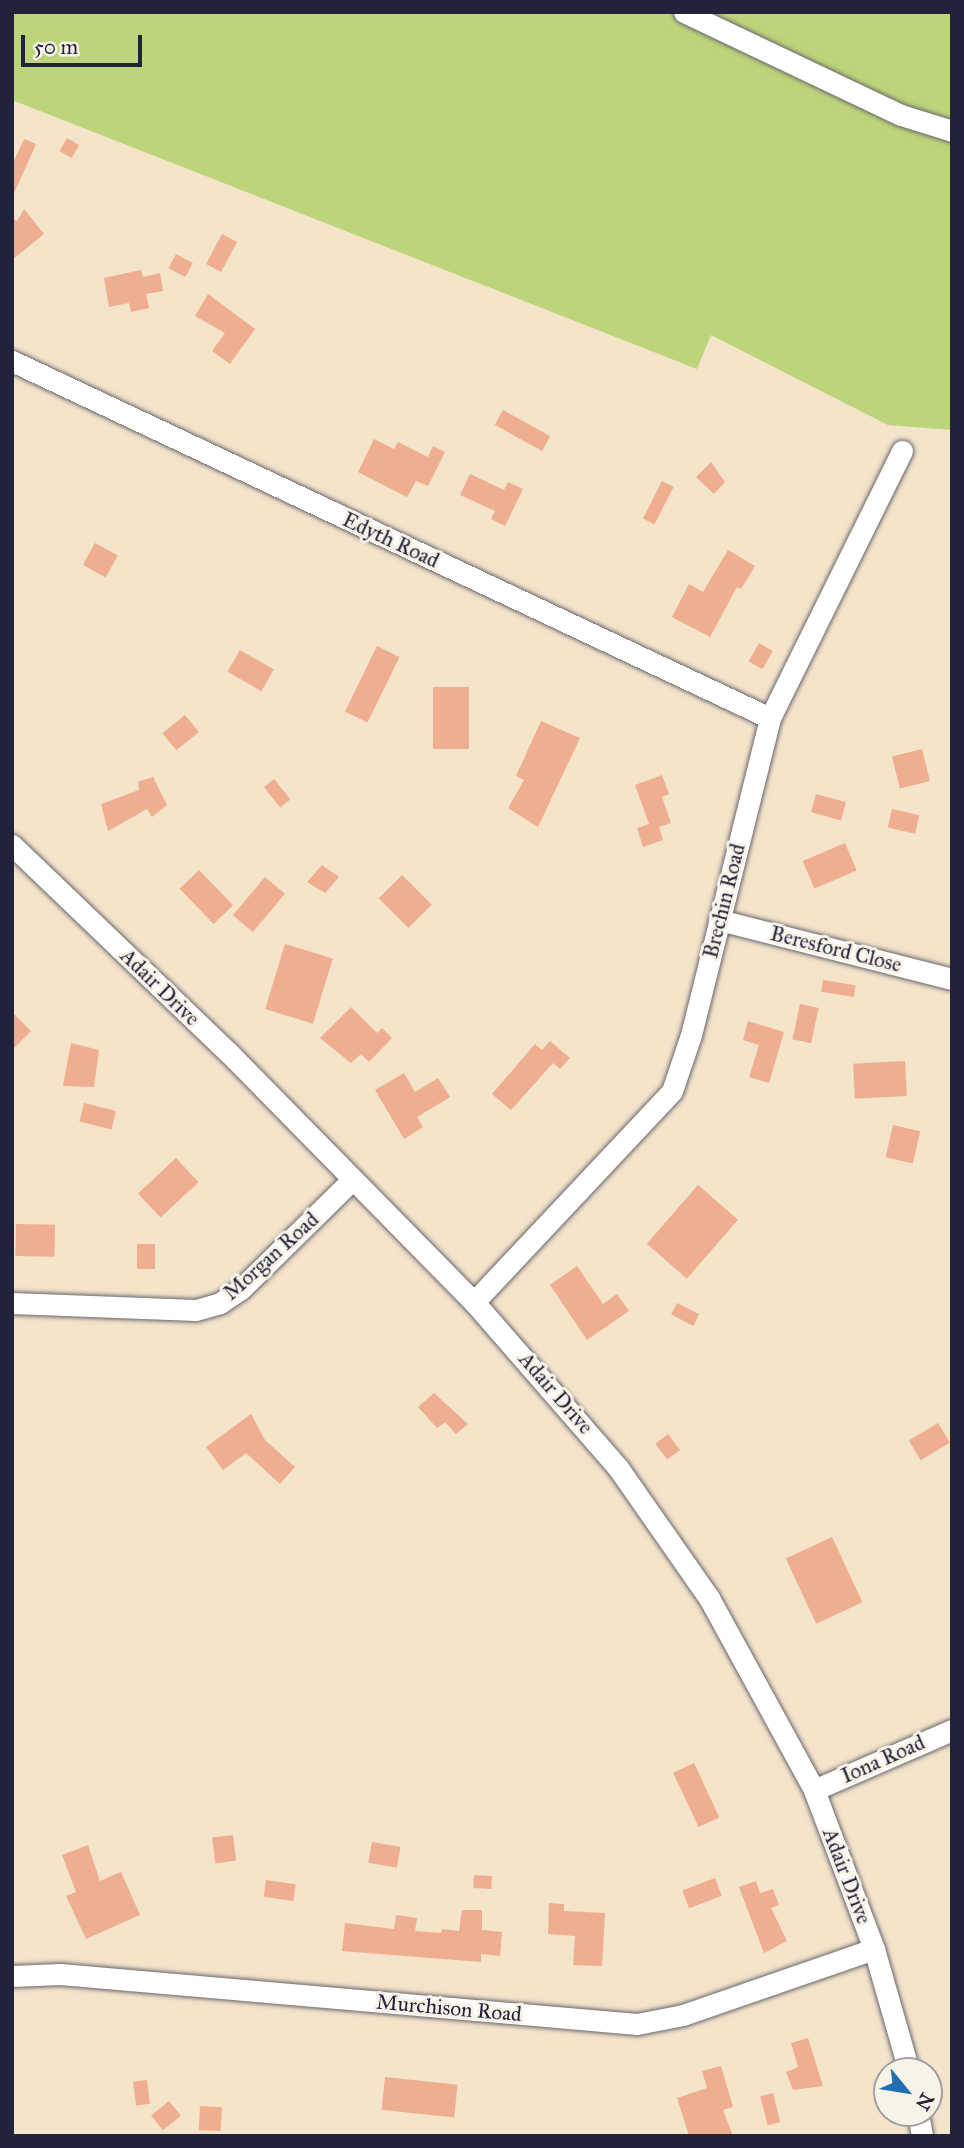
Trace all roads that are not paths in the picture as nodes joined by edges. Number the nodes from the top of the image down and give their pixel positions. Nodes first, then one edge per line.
1 (684, 12) edge
2 (952, 131) edge
3 (12, 361) edge
4 (902, 451) dead end
5 (770, 718) junction
6 (12, 845) edge
7 (719, 920) junction
8 (952, 979) edge
9 (352, 1180) junction
10 (474, 1302) junction
11 (12, 1303) edge
12 (952, 1730) edge
13 (814, 1790) junction
14 (874, 1949) junction
15 (12, 1976) edge
16 (905, 2057) edge

1 - 2 street
3 - 5 street, Edyth Road
4 - 5 street, Brechin Road
5 - 7 street, Brechin Road
6 - 9 street, Adair Drive
7 - 8 street, Beresford Close
7 - 10 street, Brechin Road
9 - 10 street, Adair Drive
9 - 11 street, Morgan Road
10 - 13 street, Adair Drive
12 - 13 street, Iona Road
13 - 14 street, Adair Drive
14 - 15 street, Murchison Road
14 - 16 street, Adair Drive

